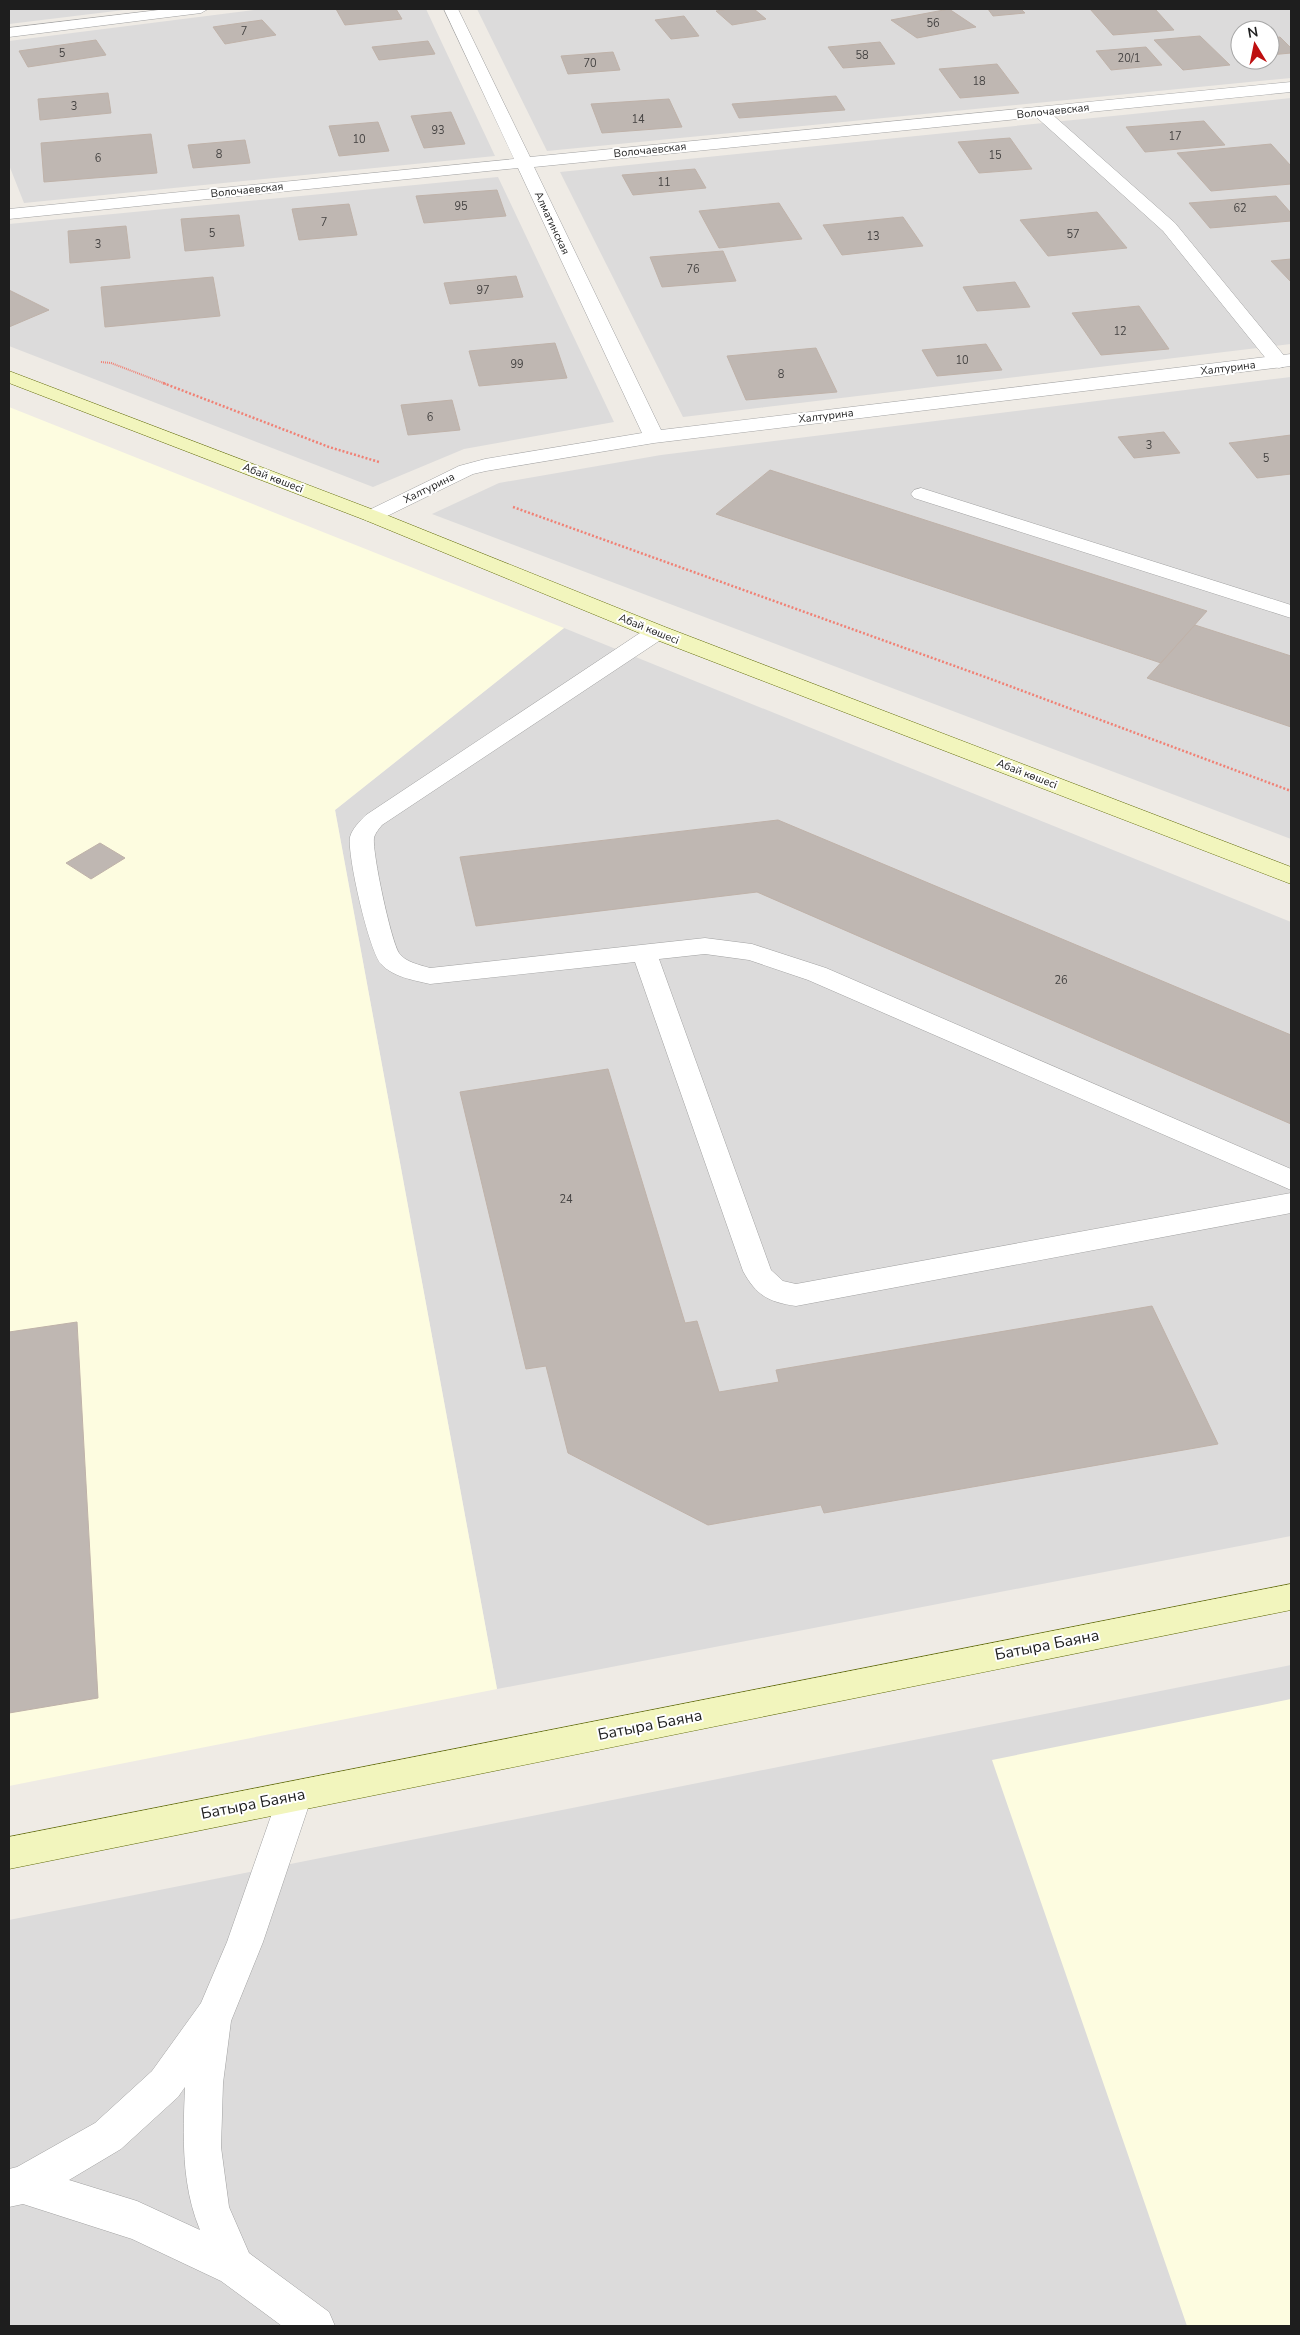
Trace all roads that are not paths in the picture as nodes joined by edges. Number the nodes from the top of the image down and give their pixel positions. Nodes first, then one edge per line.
1 (200, 9) edge
2 (450, 9) edge
3 (9, 33) edge
4 (1291, 87) edge
5 (1040, 112) junction
6 (524, 163) junction
7 (9, 214) edge
8 (1285, 361) edge
9 (14, 378) edge
10 (654, 437) junction
11 (921, 494) dead end
12 (372, 516) junction
13 (1291, 612) edge
14 (657, 632) junction
15 (1291, 876) edge
16 (644, 952) junction
17 (1291, 1180) edge
18 (1291, 1203) edge
19 (1291, 1597) edge
20 (295, 1796) junction
21 (9, 1853) edge
22 (215, 2015) junction
23 (16, 2186) edge
24 (235, 2267) junction
25 (315, 2326) edge

1 - 3 street
2 - 6 street, Алматинская
4 - 5 street, Волочаевская
5 - 6 street, Волочаевская
5 - 8 street
6 - 7 street, Волочаевская
6 - 10 street, Алматинская
8 - 10 street, Халтурина
9 - 12 street, Абай көшесі
10 - 12 street, Халтурина
11 - 13 street
12 - 14 street, Абай көшесі
14 - 15 street, Абай көшесі
14 - 16 street
16 - 17 street
16 - 18 street
19 - 20 street, Батыра Баяна
20 - 21 street, Батыра Баяна
20 - 22 street
22 - 23 street
22 - 24 street
23 - 24 street
24 - 25 street

